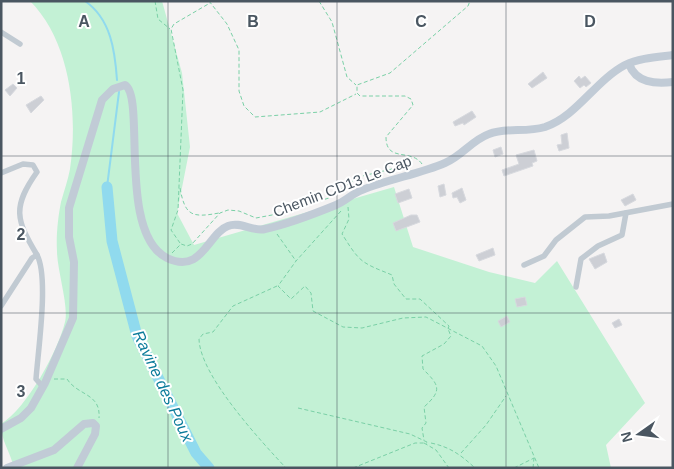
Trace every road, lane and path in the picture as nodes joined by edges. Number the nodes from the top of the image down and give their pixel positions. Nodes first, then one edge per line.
1 (155, 1) edge
2 (319, 1) edge
3 (470, 1) edge
4 (209, 2) edge
5 (171, 29) junction
6 (1, 32) edge
7 (20, 44) dead end
8 (673, 55) edge
9 (629, 64) junction
10 (673, 82) edge
11 (357, 85) junction
12 (356, 93) junction
13 (413, 157) junction
14 (424, 170) junction
15 (1, 174) edge
16 (180, 186) junction
17 (355, 193) junction
18 (339, 203) junction
19 (673, 204) edge
20 (220, 213) junction
21 (626, 213) junction
22 (272, 227) junction
23 (181, 244) junction
24 (37, 255) junction
25 (167, 258) junction
26 (296, 261) junction
27 (524, 264) dead end
28 (278, 286) junction
29 (576, 287) dead end
30 (1, 306) edge
31 (448, 329) junction
32 (44, 385) junction
33 (507, 395) junction
34 (298, 408) dead end
35 (96, 426) junction
36 (1, 429) edge
37 (424, 441) junction
38 (460, 454) junction
39 (534, 457) junction
40 (7, 468) edge
41 (77, 468) edge
42 (286, 468) edge
43 (353, 468) edge
44 (449, 468) edge
45 (475, 468) edge
46 (514, 468) edge
47 (533, 468) edge
48 (539, 468) edge

1 - 5 path
2 - 11 path
3 - 11 path
4 - 5 path
4 - 12 path
5 - 16 path
6 - 7 street
8 - 9 main road, Chemin CD13 Le Cap
9 - 10 main road
9 - 14 main road, Chemin CD13 Le Cap
11 - 12 path
12 - 13 path
13 - 14 path
13 - 20 path
14 - 17 main road, Chemin CD13 Le Cap
15 - 24 street
16 - 20 path
16 - 23 path
17 - 18 main road, Chemin CD13 Le Cap
17 - 31 path
18 - 22 main road, Chemin CD13 Le Cap
18 - 26 path
19 - 21 street
20 - 23 path
21 - 27 street
21 - 29 street
22 - 25 main road, Chemin CD13 Le Cap
22 - 26 path
23 - 25 path
24 - 30 street
24 - 32 street
25 - 32 main road
26 - 28 path
28 - 31 path
28 - 42 path
31 - 33 path
31 - 37 path
32 - 35 path
32 - 36 main road
33 - 38 path
33 - 39 path
34 - 37 path
35 - 40 main road
35 - 41 main road
37 - 38 path
37 - 43 path
37 - 44 path
38 - 45 path
39 - 46 path
39 - 47 path
39 - 48 path

